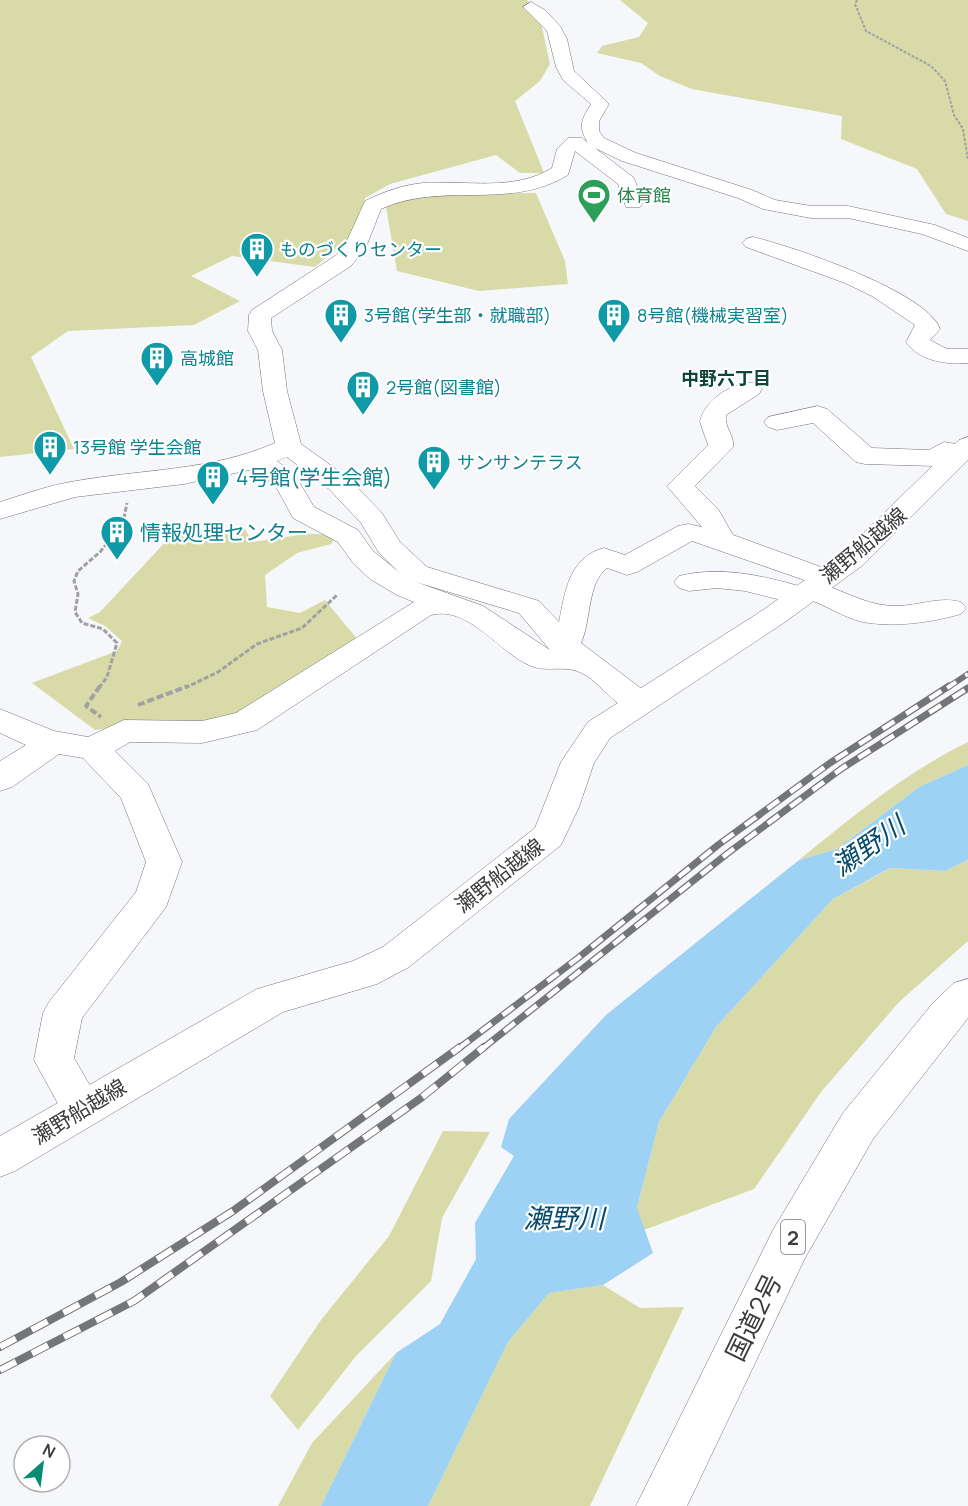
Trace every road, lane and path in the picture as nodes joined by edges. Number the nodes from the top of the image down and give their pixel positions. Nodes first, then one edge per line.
1 (857, 0) edge
2 (531, 7) dead end
3 (968, 160) edge
4 (633, 203) dead end
5 (753, 243) dead end
6 (968, 245) edge
7 (968, 356) edge
8 (750, 388) dead end
9 (777, 422) dead end
10 (289, 447) junction
11 (965, 449) edge
12 (260, 461) junction
13 (130, 484) junction
14 (0, 511) edge
15 (722, 540) junction
16 (688, 582) dead end
17 (813, 588) junction
18 (337, 595) dead end
19 (444, 603) junction
20 (951, 608) dead end
21 (575, 654) junction
22 (640, 703) junction
23 (132, 707) dead end
24 (0, 720) edge
25 (105, 729) junction
26 (55, 742) junction
27 (0, 780) edge
28 (968, 994) edge
29 (82, 1108) junction
30 (0, 1158) edge
31 (661, 1506) edge

1 - 3 path
2 - 6 main road
4 - 10 main road
5 - 7 main road
8 - 15 main road
9 - 11 main road
10 - 12 main road
10 - 21 main road
11 - 17 main road, 瀬野船越線
12 - 13 main road
12 - 19 main road
13 - 14 main road
13 - 25 path
15 - 17 main road
15 - 21 main road
16 - 17 main road
17 - 20 main road
17 - 22 main road, 瀬野船越線
18 - 23 path
19 - 21 main road
19 - 25 main road
21 - 22 main road
22 - 29 main road, 瀬野船越線
24 - 26 main road
25 - 26 main road
25 - 29 main road
26 - 27 main road
28 - 31 main road, 国道2号 / 2
29 - 30 main road, 瀬野船越線

